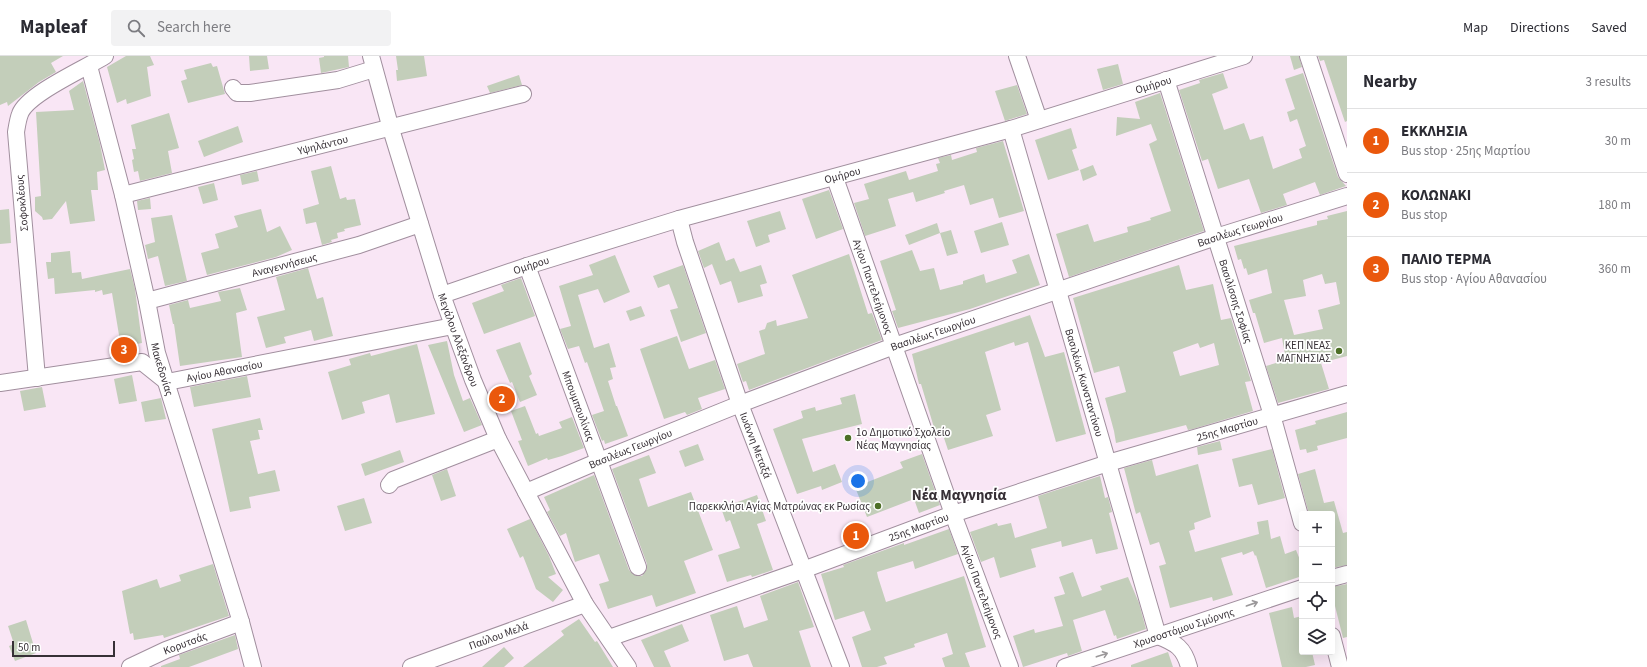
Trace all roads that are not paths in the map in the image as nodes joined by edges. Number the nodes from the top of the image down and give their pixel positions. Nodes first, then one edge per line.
1 (105, 56) edge
2 (1017, 56) edge
3 (1244, 56) edge
4 (1308, 56) edge
5 (372, 63) edge
6 (89, 66) junction
7 (1166, 80) junction
8 (233, 88) dead end
9 (523, 94) dead end
10 (1038, 120) junction
11 (1012, 128) junction
12 (391, 129) junction
13 (1347, 174) edge
14 (834, 178) junction
15 (123, 196) junction
16 (1347, 196) edge
17 (679, 219) junction
18 (420, 224) junction
19 (1216, 237) junction
20 (527, 266) junction
21 (1059, 292) junction
22 (442, 296) junction
23 (147, 301) junction
24 (453, 326) junction
25 (894, 346) junction
26 (157, 353) junction
27 (142, 362) junction
28 (37, 378) junction
29 (167, 382) junction
30 (0, 383) edge
31 (1347, 394) edge
32 (740, 404) junction
33 (1272, 415) junction
34 (498, 439) junction
35 (598, 461) junction
36 (1108, 463) junction
37 (389, 485) dead end
38 (526, 492) junction
39 (1299, 512) edge
40 (953, 514) junction
41 (638, 567) dead end
42 (803, 570) junction
43 (1347, 574) edge
44 (1335, 577) edge
45 (1299, 589) edge
46 (585, 604) junction
47 (241, 622) junction
48 (1158, 636) junction
49 (609, 638) junction
50 (1335, 648) edge
51 (130, 667) edge
52 (253, 667) edge
53 (412, 667) edge
54 (628, 667) edge
55 (841, 667) edge
56 (1010, 667) edge
57 (1065, 667) edge
58 (1189, 667) edge
59 (1340, 667) edge

1 - 6 street, Σοφοκλέους
2 - 10 street
3 - 7 street, Ομήρου
4 - 13 street
5 - 8 street
5 - 12 street, Μεγάλου Αλεξάνδρου
6 - 15 street, Μακεδονίας
6 - 28 street, Σοφοκλέους
7 - 10 street, Ομήρου
7 - 19 street, Βασιλίσσης Σοφίας
9 - 12 street, Υψηλάντου
10 - 11 street, Ομήρου
11 - 14 street, Ομήρου
11 - 21 street, Βασιλέως Κωνσταντίνου
12 - 15 street, Υψηλάντου
12 - 18 street, Μεγάλου Αλεξάνδρου
14 - 17 street, Ομήρου
14 - 25 street, Αγίου Παντελεήμονος
15 - 23 street, Μακεδονίας
16 - 19 street, Βασιλέως Γεωργίου
17 - 20 street, Ομήρου
17 - 32 street, Ιωάννη Μεταξά
18 - 22 street, Μεγάλου Αλεξάνδρου
18 - 23 street, Αναγεννήσεως
19 - 21 street, Βασιλέως Γεωργίου
19 - 33 street, Βασιλίσσης Σοφίας
20 - 22 street, Ομήρου
20 - 35 street, Μπουμπουλίνας
21 - 25 street, Βασιλέως Γεωργίου
21 - 36 street, Βασιλέως Κωνσταντίνου
22 - 24 street, Μεγάλου Αλεξάνδρου
23 - 26 street, Μακεδονίας
24 - 29 street, Αγίου Αθανασίου
24 - 34 street, Μεγάλου Αλεξάνδρου
25 - 32 street, Βασιλέως Γεωργίου
25 - 40 street, Αγίου Παντελεήμονος
26 - 27 street
26 - 29 street, Μακεδονίας
27 - 28 street
27 - 29 street
28 - 30 street
29 - 47 street, Μακεδονίας
31 - 33 street, 25ης Μαρτίου
32 - 35 street, Βασιλέως Γεωργίου
32 - 42 street, Ιωάννη Μεταξά
33 - 36 street, 25ης Μαρτίου
33 - 39 street, Βασιλίσσης Σοφίας
34 - 37 street
34 - 38 street, Μεγάλου Αλεξάνδρου
35 - 38 street, Βασιλέως Γεωργίου
35 - 41 street, Μπουμπουλίνας
36 - 40 street, 25ης Μαρτίου
36 - 48 street, Βασιλέως Κωνσταντίνου
38 - 46 street, Μεγάλου Αλεξάνδρου
40 - 42 street, 25ης Μαρτίου
40 - 56 street, Αγίου Παντελεήμονος
42 - 49 street, 25ης Μαρτίου
42 - 55 street, Ιωάννη Μεταξά
43 - 44 street
48 -> 45 street, Χρυσοστόμου Σμύρνης
46 - 49 street, Μεγάλου Αλεξάνδρου
46 - 53 street, Παύλου Μελά
47 - 51 street, Κορυτσάς
47 - 52 street, Μακεδονίας
57 -> 48 street, Χρυσοστόμου Σμύρνης
48 - 58 street
49 - 54 street, Μεγάλου Αλεξάνδρου
50 - 59 street

